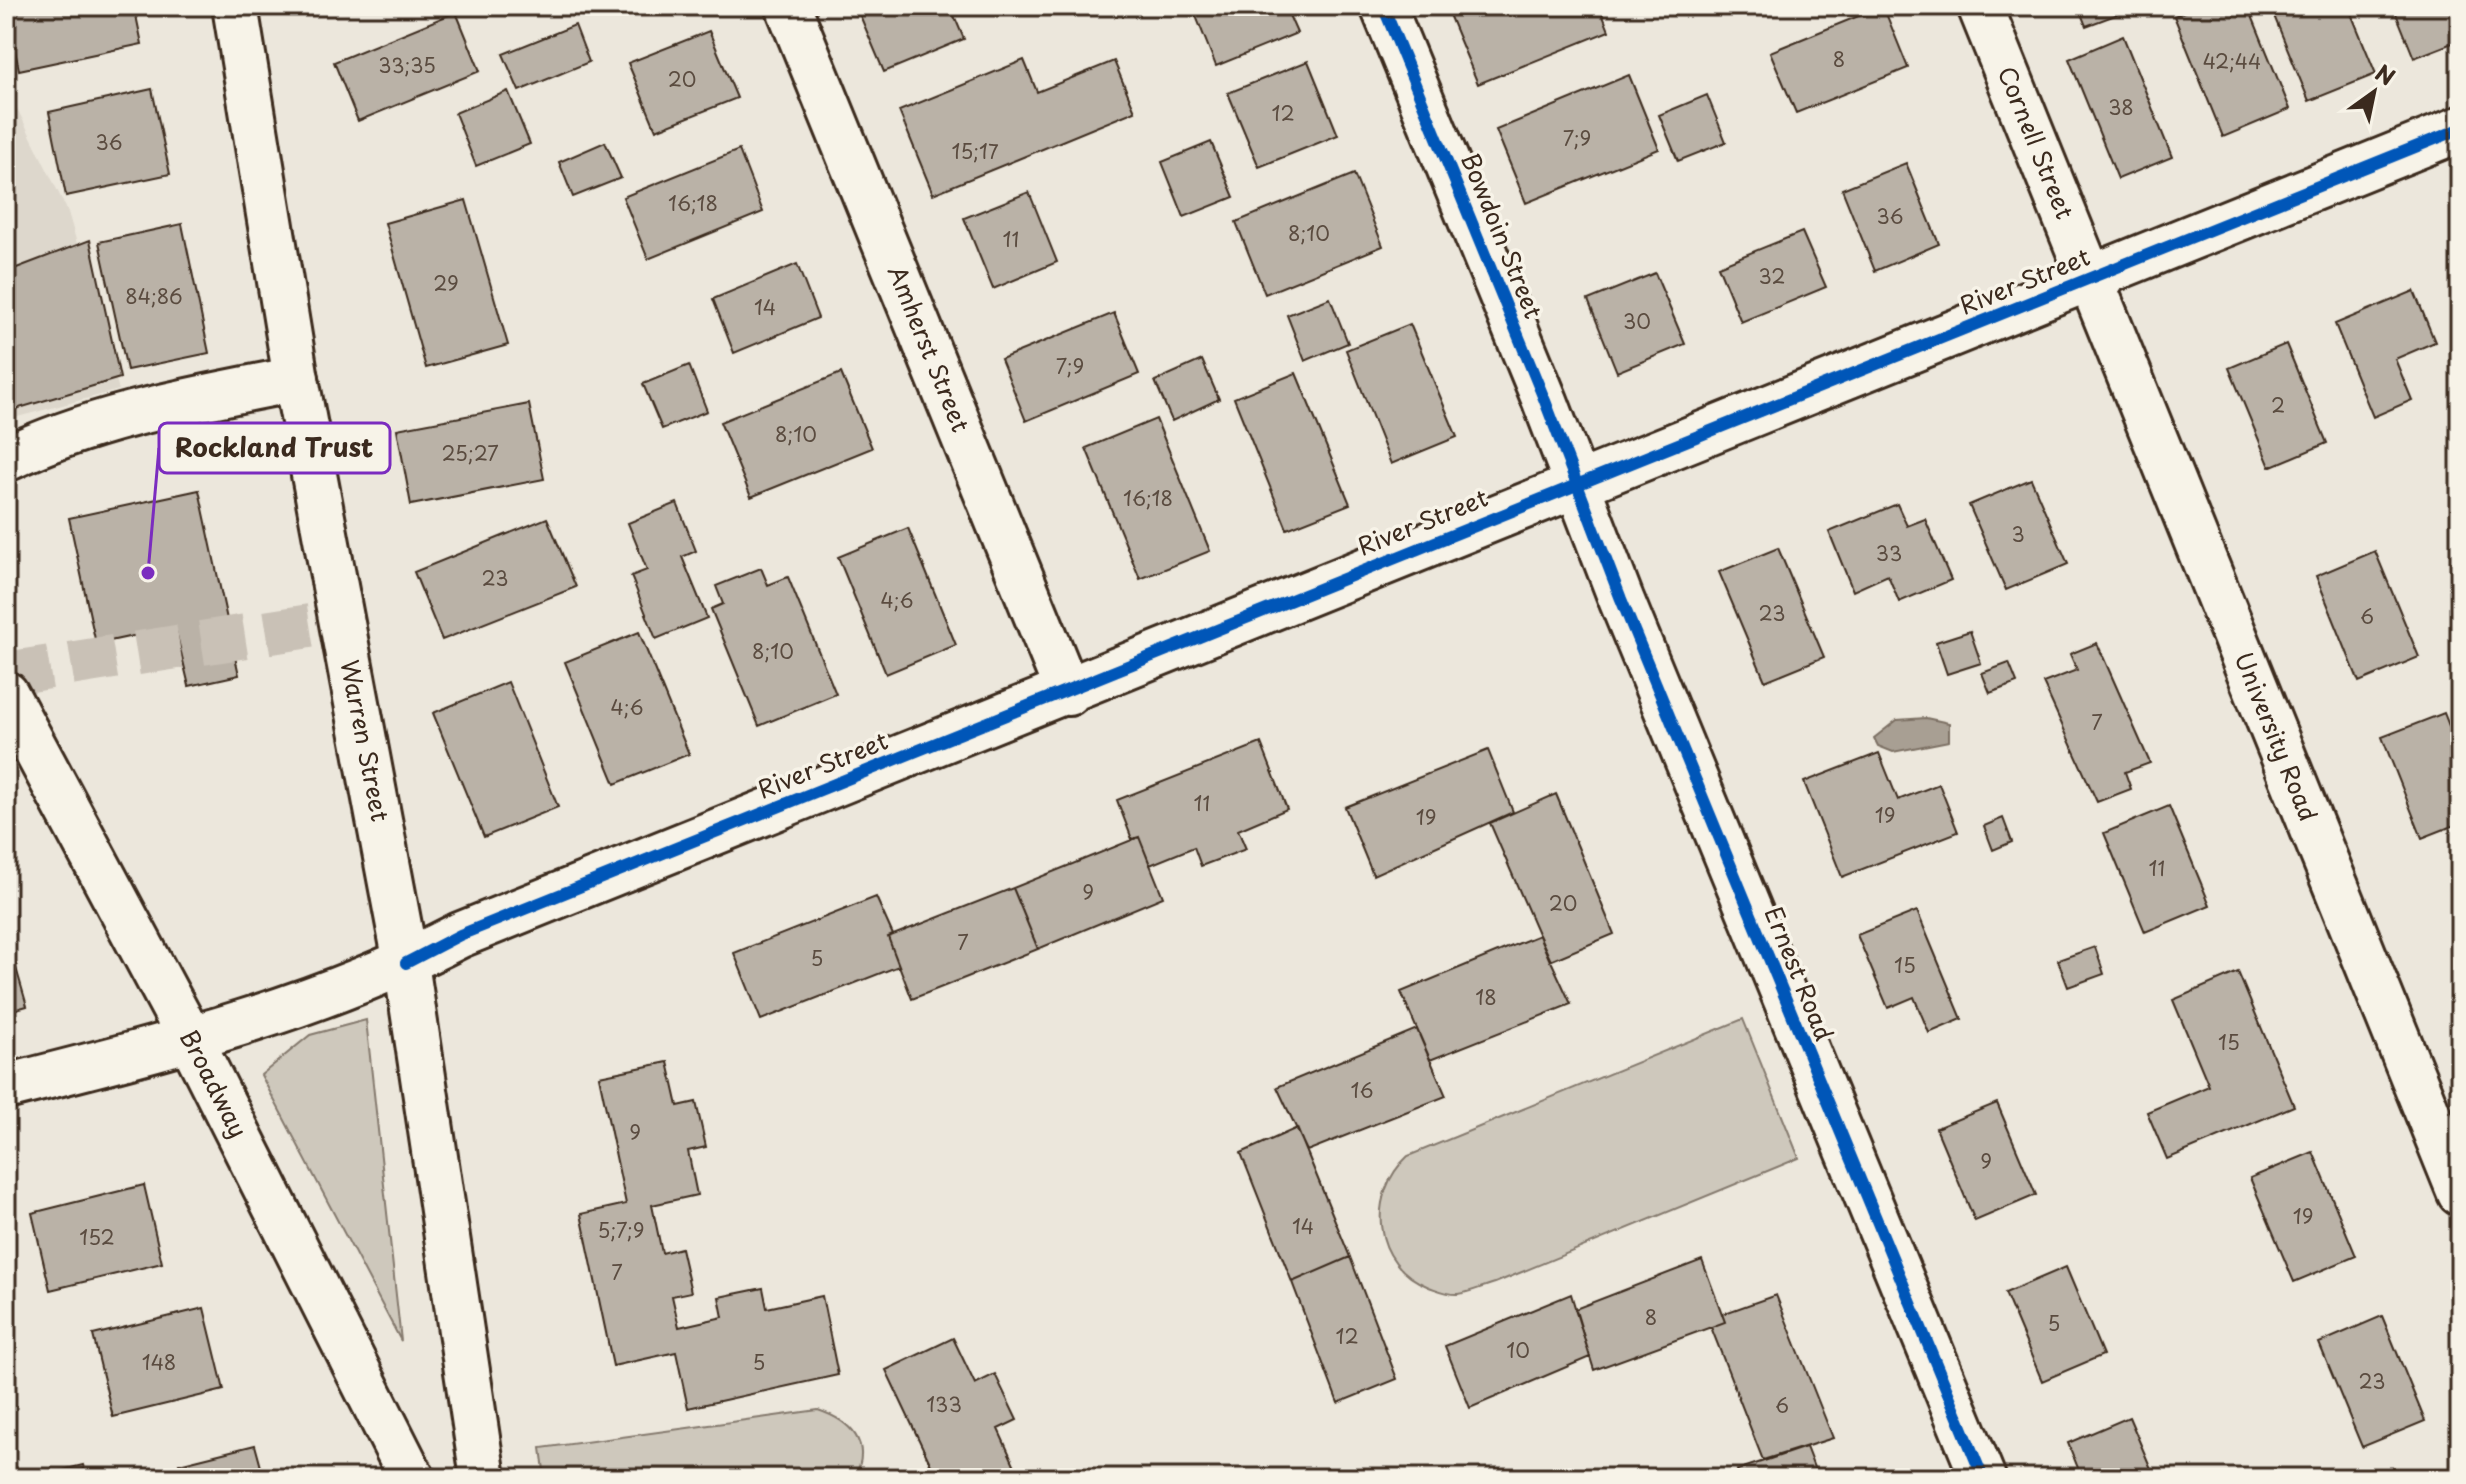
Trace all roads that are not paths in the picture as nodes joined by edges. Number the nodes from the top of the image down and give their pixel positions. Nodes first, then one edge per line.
1 (235, 6) edge
2 (788, 6) edge
3 (1383, 6) edge
4 (1980, 6) edge
5 (2460, 129) edge
6 (2090, 280) junction
7 (296, 379) junction
8 (6, 459) edge
9 (1578, 484) junction
10 (1068, 693) junction
11 (6, 694) edge
12 (406, 963) junction
13 (191, 1040) junction
14 (6, 1087) edge
15 (2460, 1193) edge
16 (412, 1478) edge
17 (483, 1478) edge
18 (1983, 1478) edge

1 - 7 street, Warren Street
2 - 10 street, Amherst Street
3 - 9 street, Bowdoin Street
4 - 6 street, Cornell Street
5 - 6 street, River Street
6 - 9 street, River Street
6 - 15 street, University Road
7 - 8 street
7 - 12 street, Warren Street
9 - 10 street, River Street
9 - 18 street, Ernest Road
10 - 12 street, River Street
11 - 13 street, Broadway
12 - 13 street, River Street
12 - 17 street, Warren Street
13 - 14 street, River Street
13 - 16 street, Broadway

